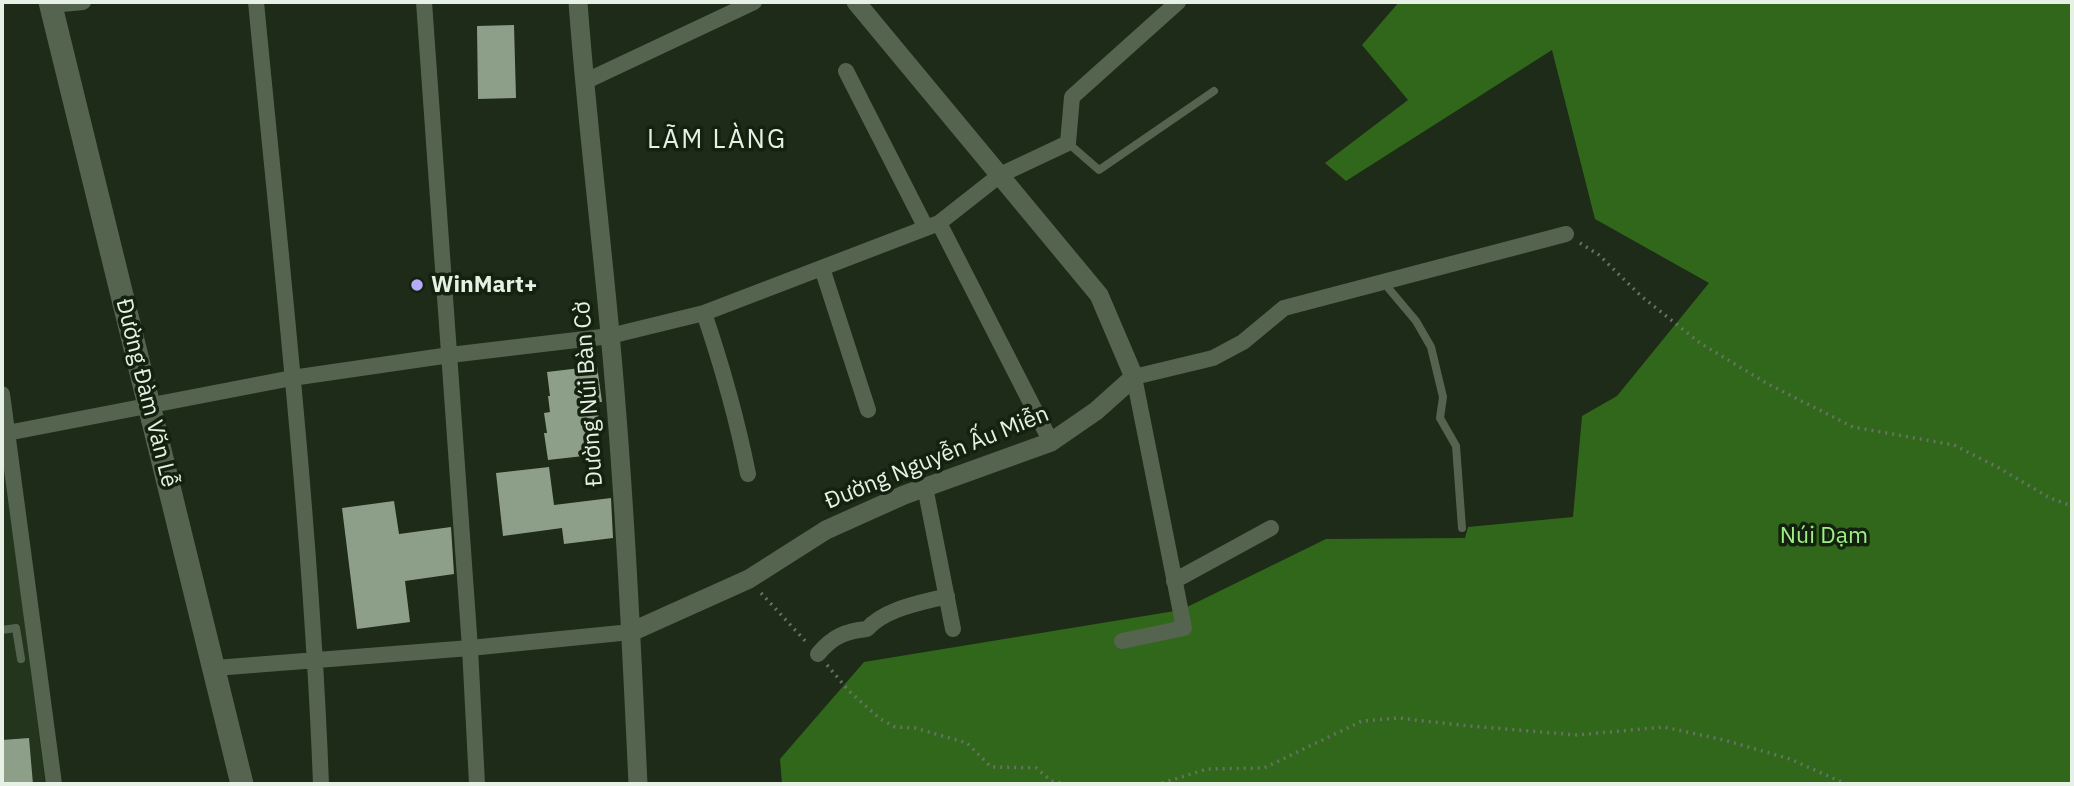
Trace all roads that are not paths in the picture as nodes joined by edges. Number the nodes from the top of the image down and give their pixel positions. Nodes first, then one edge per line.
1 (83, 2) edge
2 (256, 2) edge
3 (424, 2) edge
4 (578, 2) edge
5 (754, 2) edge
6 (856, 2) edge
7 (1178, 2) edge
8 (50, 4) edge
9 (846, 71) dead end
10 (584, 82) junction
11 (1214, 91) dead end
12 (1068, 144) junction
13 (1000, 175) junction
14 (932, 225) junction
15 (1566, 234) road end
16 (822, 268) junction
17 (1384, 283) junction
18 (705, 313) junction
19 (610, 336) junction
20 (450, 355) junction
21 (1134, 377) junction
22 (292, 378) junction
23 (2, 394) edge
24 (148, 404) junction
25 (868, 410) dead end
26 (8, 433) junction
27 (1051, 442) junction
28 (748, 474) dead end
29 (925, 487) junction
30 (1271, 528) dead end
31 (1462, 528) dead end
32 (1174, 581) junction
33 (947, 596) junction
34 (953, 629) dead end
35 (2, 630) edge
36 (631, 632) junction
37 (1122, 641) dead end
38 (470, 648) junction
39 (818, 654) road end
40 (22, 659) dead end
41 (316, 661) junction
42 (215, 668) junction
43 (54, 784) edge
44 (242, 784) edge
45 (321, 784) edge
46 (477, 784) edge
47 (638, 784) edge

1 - 8 street
2 - 22 street
3 - 20 street
4 - 10 street, Đường Núi Bàn Cờ
5 - 10 street
6 - 13 street
7 - 12 street
8 - 24 main road, Đường Đàm Văn Lễ
9 - 14 street
10 - 19 street, Đường Núi Bàn Cờ
11 - 12 lane
12 - 13 street
13 - 14 street
13 - 21 street
14 - 16 street
14 - 27 street
15 - 17 street
16 - 18 street
16 - 25 street
17 - 21 street
17 - 31 lane
18 - 19 street
18 - 28 street
19 - 20 street
19 - 36 street, Đường Núi Bàn Cờ
20 - 22 street
20 - 38 street
21 - 27 street, Đường Nguyễn Ấu Miễn
21 - 32 street
22 - 24 street
22 - 41 street
23 - 26 street
24 - 26 street
24 - 42 main road, Đường Đàm Văn Lễ
26 - 43 street
27 - 29 street, Đường Nguyễn Ấu Miễn
29 - 33 street
29 - 36 street, Đường Nguyễn Ấu Miễn
30 - 32 street
32 - 37 street
33 - 34 street
33 - 39 street
35 - 40 lane
36 - 38 street
36 - 47 street, Đường Núi Bàn Cờ
38 - 41 street
38 - 46 street
41 - 42 street
41 - 45 street
42 - 44 main road, Đường Đàm Văn Lễ

